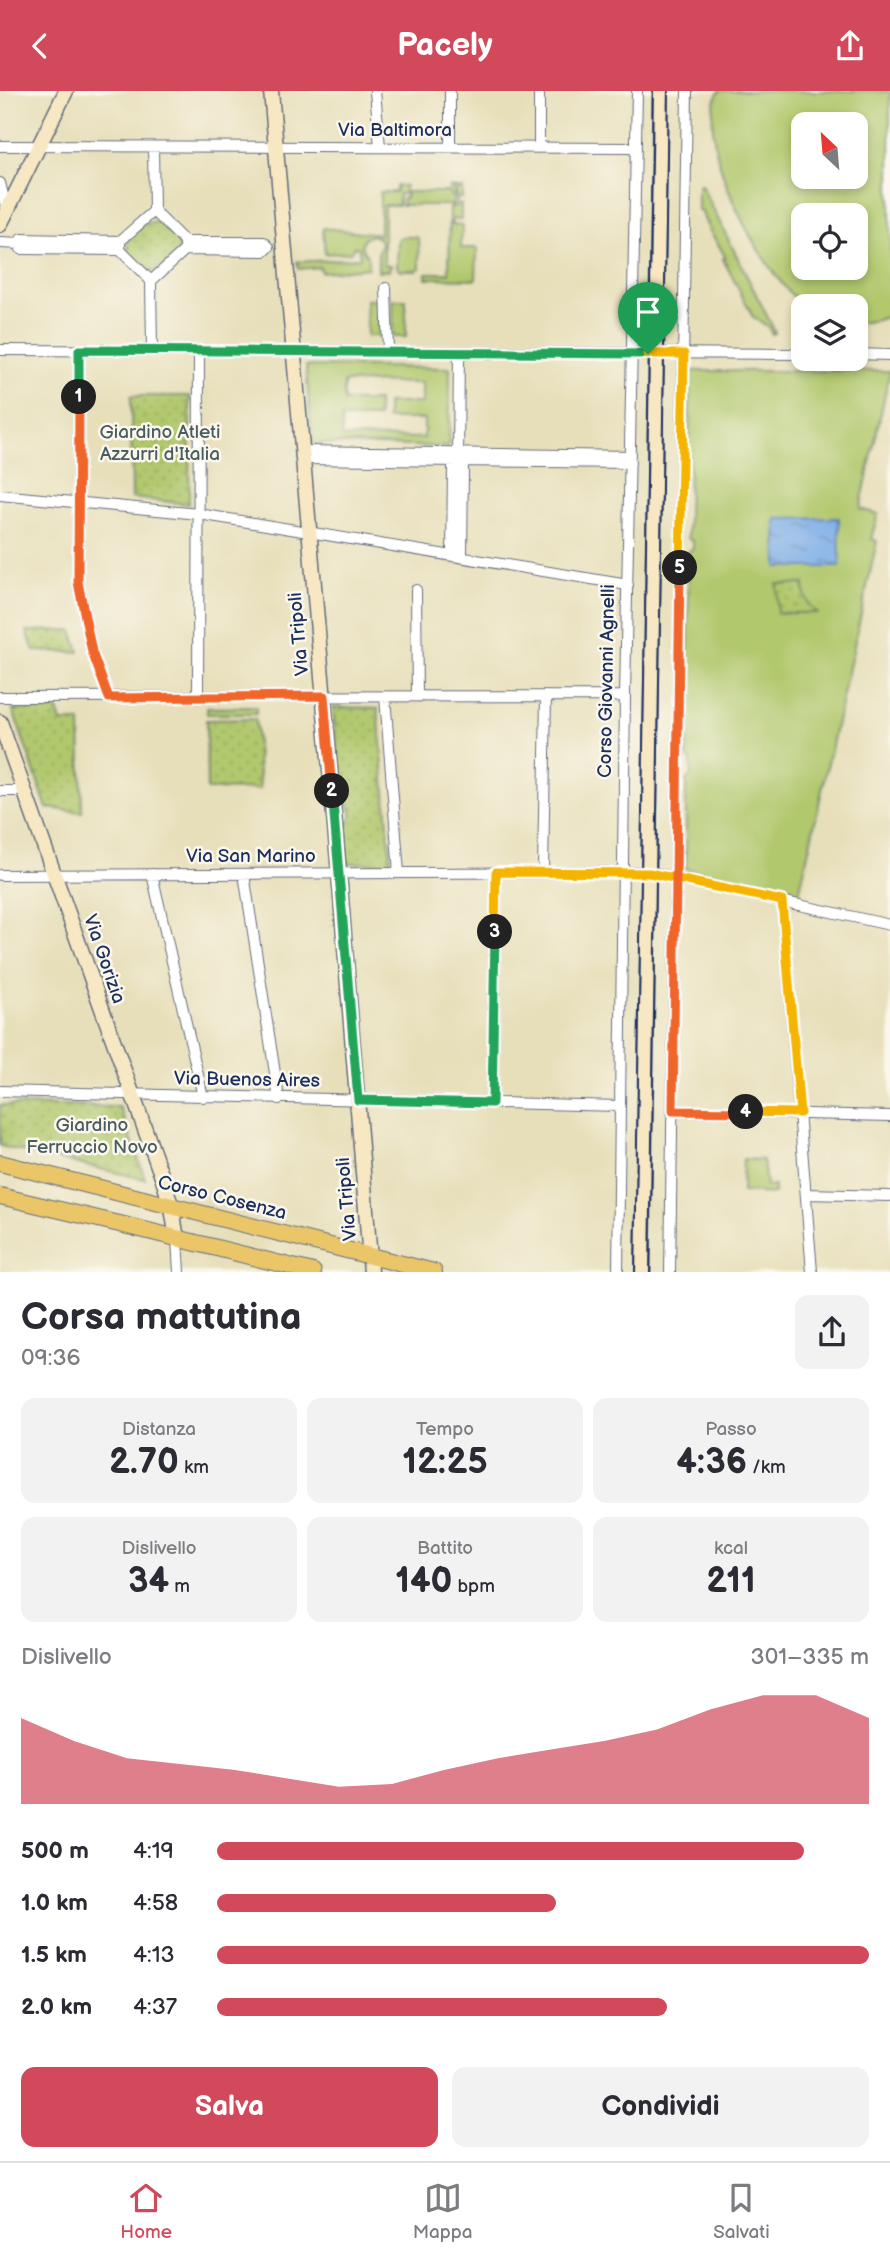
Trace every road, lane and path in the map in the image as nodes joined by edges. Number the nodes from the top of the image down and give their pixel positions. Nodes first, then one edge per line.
1 (66, 91) edge
2 (271, 91) edge
3 (375, 91) edge
4 (450, 91) edge
5 (539, 91) edge
6 (637, 91) edge
7 (660, 91) edge
8 (687, 91) edge
9 (0, 146) edge
10 (38, 147) junction
11 (153, 147) junction
12 (275, 147) junction
13 (380, 147) junction
14 (450, 147) junction
15 (539, 148) junction
16 (636, 148) junction
17 (0, 183) edge
18 (154, 211) junction
19 (3, 218) edge
20 (0, 243) edge
21 (120, 245) junction
22 (185, 246) junction
23 (276, 247) junction
24 (151, 281) junction
25 (386, 288) dead end
26 (0, 350) edge
27 (79, 350) junction
28 (152, 350) junction
29 (199, 351) junction
30 (294, 352) junction
31 (388, 352) junction
32 (459, 352) junction
33 (631, 354) junction
34 (656, 354) junction
35 (684, 354) junction
36 (791, 355) edge
37 (868, 355) edge
38 (890, 355) edge
39 (302, 455) junction
40 (458, 457) junction
41 (630, 460) junction
42 (0, 495) edge
43 (79, 503) junction
44 (199, 514) junction
45 (309, 533) junction
46 (457, 557) junction
47 (628, 585) junction
48 (416, 590) dead end
49 (625, 695) junction
50 (324, 696) junction
51 (546, 696) junction
52 (0, 697) edge
53 (385, 697) junction
54 (417, 697) junction
55 (109, 698) junction
56 (198, 698) junction
57 (0, 722) edge
58 (0, 791) edge
59 (24, 791) junction
60 (496, 872) junction
61 (543, 872) junction
62 (623, 872) junction
63 (339, 873) junction
64 (399, 873) junction
65 (649, 873) junction
66 (54, 874) junction
67 (152, 874) junction
68 (244, 874) junction
69 (0, 875) edge
70 (676, 878) junction
71 (782, 901) junction
72 (890, 925) edge
73 (0, 1091) edge
74 (132, 1095) junction
75 (203, 1097) junction
76 (279, 1099) junction
77 (358, 1100) junction
78 (492, 1103) junction
79 (620, 1106) junction
80 (673, 1111) junction
81 (800, 1113) junction
82 (890, 1116) edge
83 (0, 1163) edge
84 (806, 1194) junction
85 (890, 1196) edge
86 (1, 1200) edge
87 (172, 1208) junction
88 (177, 1239) junction
89 (371, 1265) edge
90 (179, 1272) edge
91 (313, 1272) edge
92 (434, 1272) edge
93 (618, 1272) edge
94 (643, 1272) edge
95 (670, 1272) edge
96 (812, 1272) edge

1 - 10 street
2 - 12 street, Via Tripoli
3 - 13 street
4 - 14 street
5 - 15 street
6 - 16 street, Corso Giovanni Agnelli
7 - 34 street
8 - 35 street
9 - 10 street, Via Baltimora
10 - 11 street, Via Baltimora
10 - 19 street
11 - 12 street, Via Baltimora
11 - 18 street
12 - 13 street, Via Baltimora
12 - 23 street, Via Tripoli
13 - 14 street, Via Baltimora
14 - 15 street, Via Baltimora
15 - 16 street, Via Baltimora
16 - 33 street, Corso Giovanni Agnelli
17 - 19 street
18 - 21 street
18 - 22 street
20 - 21 street
21 - 24 street
22 - 23 street
22 - 24 street
23 - 30 street, Via Tripoli
24 - 28 street
25 - 31 street
26 - 27 street
27 - 28 street
27 - 43 street
28 - 29 street
29 - 30 street
29 - 44 street
30 - 31 street
30 - 39 street, Via Tripoli
31 - 32 street
32 - 33 street
32 - 40 street
33 - 34 street
33 - 41 street, Corso Giovanni Agnelli
34 - 35 street
34 - 65 street
35 - 36 street
35 - 70 street
37 - 38 street
39 - 40 street
39 - 45 street, Via Tripoli
40 - 41 street
40 - 46 street
41 - 47 street, Corso Giovanni Agnelli
42 - 43 street
43 - 44 street
43 - 55 street
44 - 45 street
44 - 56 street
45 - 46 street
45 - 50 street, Via Tripoli
46 - 47 street
47 - 49 street, Corso Giovanni Agnelli
48 - 54 street
49 - 51 street
49 - 62 street, Corso Giovanni Agnelli
50 - 53 street
50 - 56 street
50 - 63 street, Via Tripoli
51 - 54 street
51 - 61 street
52 - 55 street
53 - 54 street
53 - 64 street
55 - 56 street
57 - 59 street, Via Gorizia
58 - 59 street
59 - 66 street, Via Gorizia
60 - 61 street, Via San Marino
60 - 64 street, Via San Marino
60 - 78 street
61 - 62 street, Via San Marino
62 - 65 street, Via San Marino
62 - 79 street, Corso Giovanni Agnelli
63 - 64 street, Via San Marino
63 - 68 street, Via San Marino
63 - 77 street, Via Tripoli
65 - 70 street, Via San Marino
65 - 94 street
66 - 67 street, Via San Marino
66 - 69 street, Via San Marino
66 - 74 street, Via Gorizia
67 - 68 street, Via San Marino
67 - 75 street
68 - 76 street
70 - 71 street, Via San Marino
70 - 80 street
71 - 72 street, Via San Marino
71 - 81 street
73 - 74 street, Via Buenos Aires
74 - 75 street, Via Buenos Aires
74 - 87 street, Via Gorizia
75 - 76 street, Via Buenos Aires
76 - 77 street, Via Buenos Aires
77 - 78 street, Via Buenos Aires
77 - 89 street, Via Tripoli
78 - 79 street, Via Buenos Aires
79 - 93 street, Corso Giovanni Agnelli
80 - 81 street
80 - 95 street
81 - 82 street
81 - 84 street
83 - 87 main road, Corso Cosenza
84 - 85 street
84 - 96 street
86 - 88 main road
87 - 88 street, Via Gorizia
87 - 89 main road, Corso Cosenza
88 - 90 street
88 - 91 main road
89 - 92 main road, Corso Cosenza

